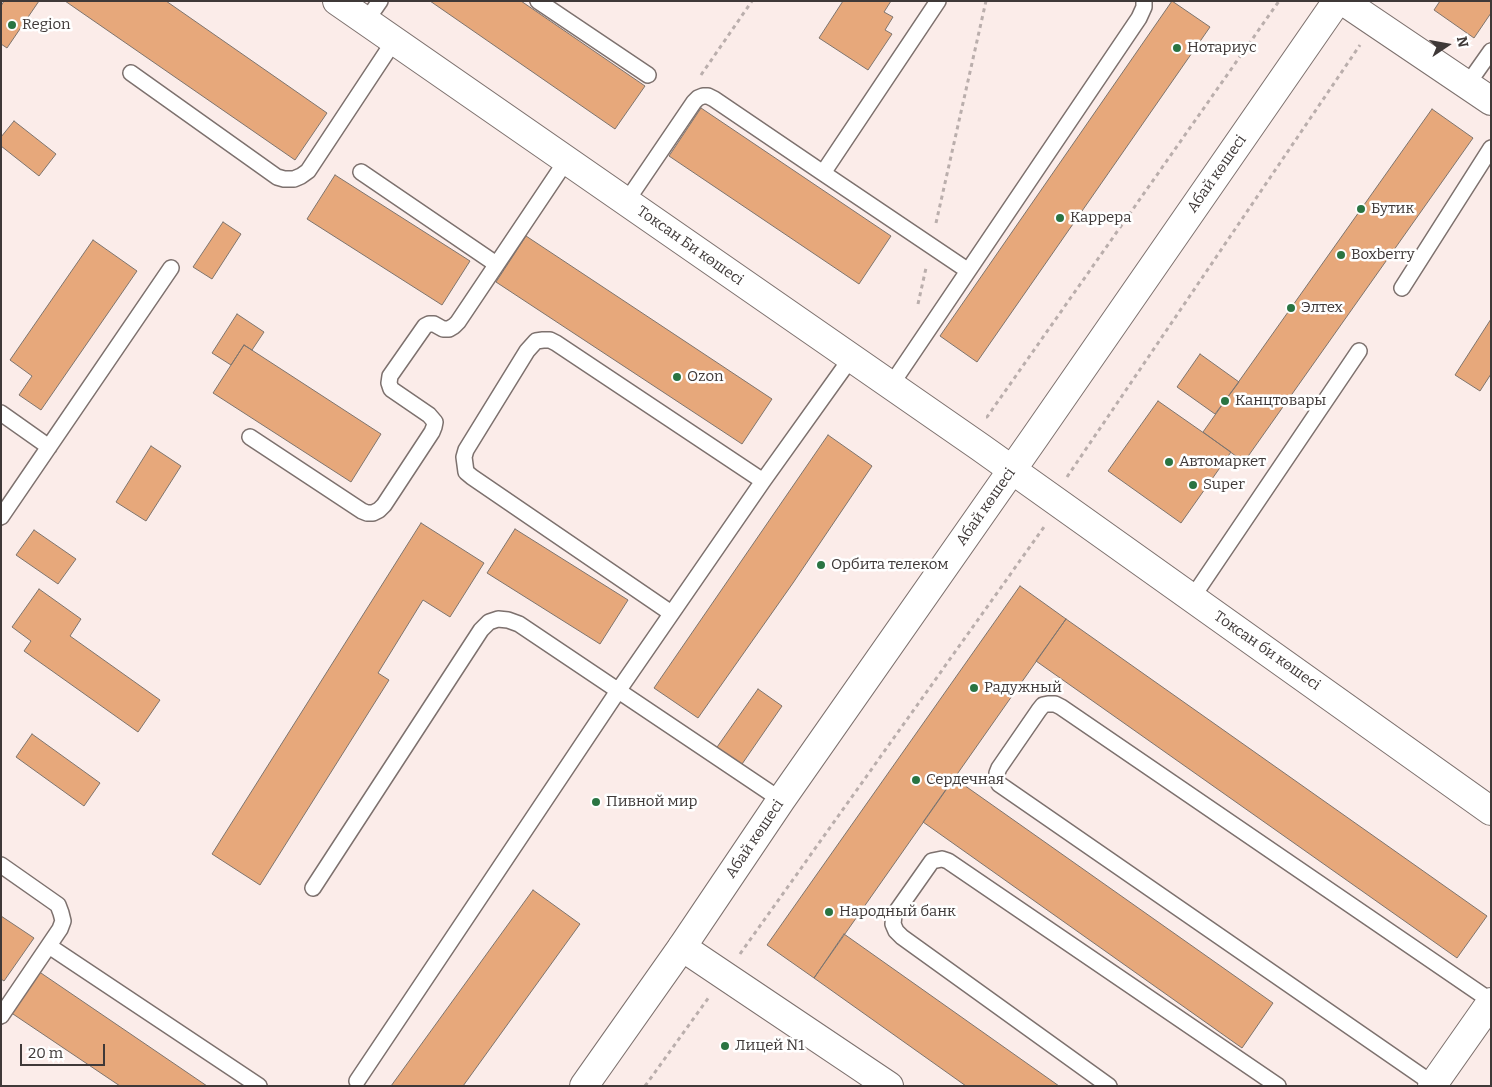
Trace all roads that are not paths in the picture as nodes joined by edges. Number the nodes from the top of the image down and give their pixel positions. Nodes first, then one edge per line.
1 (337, 1) edge
2 (538, 1) edge
3 (938, 1) edge
4 (1144, 1) edge
5 (1337, 1) edge
6 (1343, 1) edge
7 (373, 11) edge
8 (394, 41) junction
9 (1491, 51) edge
10 (131, 73) dead end
11 (648, 75) dead end
12 (1467, 85) junction
13 (1491, 101) edge
14 (1491, 148) edge
15 (566, 161) junction
16 (361, 172) dead end
17 (823, 172) junction
18 (626, 202) junction
19 (496, 264) junction
20 (171, 268) dead end
21 (967, 270) junction
22 (1402, 288) dead end
23 (1359, 351) dead end
24 (851, 358) junction
25 (890, 384) junction
26 (1, 413) edge
27 (250, 437) dead end
28 (49, 447) junction
29 (1012, 470) junction
30 (763, 480) junction
31 (1052, 498) joint
32 (1, 517) edge
33 (1192, 598) junction
34 (671, 614) junction
35 (618, 690) junction
36 (781, 800) junction
37 (1491, 811) edge
38 (1, 865) edge
39 (314, 888) dead end
40 (49, 946) junction
41 (682, 947) junction
42 (1491, 1001) edge
43 (1, 1016) edge
44 (357, 1081) dead end
45 (1432, 1085) edge
46 (259, 1086) edge
47 (584, 1086) edge
48 (889, 1086) edge
49 (1109, 1086) edge
50 (1278, 1086) edge

1 - 7 street, Токсан Би көшесі
2 - 11 lane
3 - 17 lane
4 - 21 lane
5 - 29 street, Абай көшесі
6 - 12 street
7 - 8 street, Токсан Би көшесі
8 - 10 lane
8 - 15 street, Токсан Би көшесі
9 - 12 lane
12 - 13 street
14 - 22 lane
15 - 18 street, Токсан Би көшесі
15 - 19 lane
16 - 19 lane
17 - 18 lane
17 - 21 lane
18 - 24 street, Токсан Би көшесі
19 - 27 lane
20 - 28 lane
21 - 25 lane
23 - 33 lane
24 - 25 street, Токсан Би көшесі
24 - 30 lane
25 - 29 street, Токсан Би көшесі
26 - 28 lane
28 - 32 lane
29 - 31 street, Токсан Би көшесі
29 - 36 street, Абай көшесі
30 - 34 lane
30 - 34 lane
31 - 33 street, Токсан би көшесі
33 - 37 street, Токсан би көшесі
34 - 35 lane
35 - 36 lane
35 - 39 lane
35 - 44 lane
36 - 41 street, Абай көшесі
38 - 40 lane
40 - 43 lane
40 - 46 lane
41 - 47 street, Абай көшесі
41 - 48 street
42 - 45 street
42 - 45 lane
49 - 50 lane

